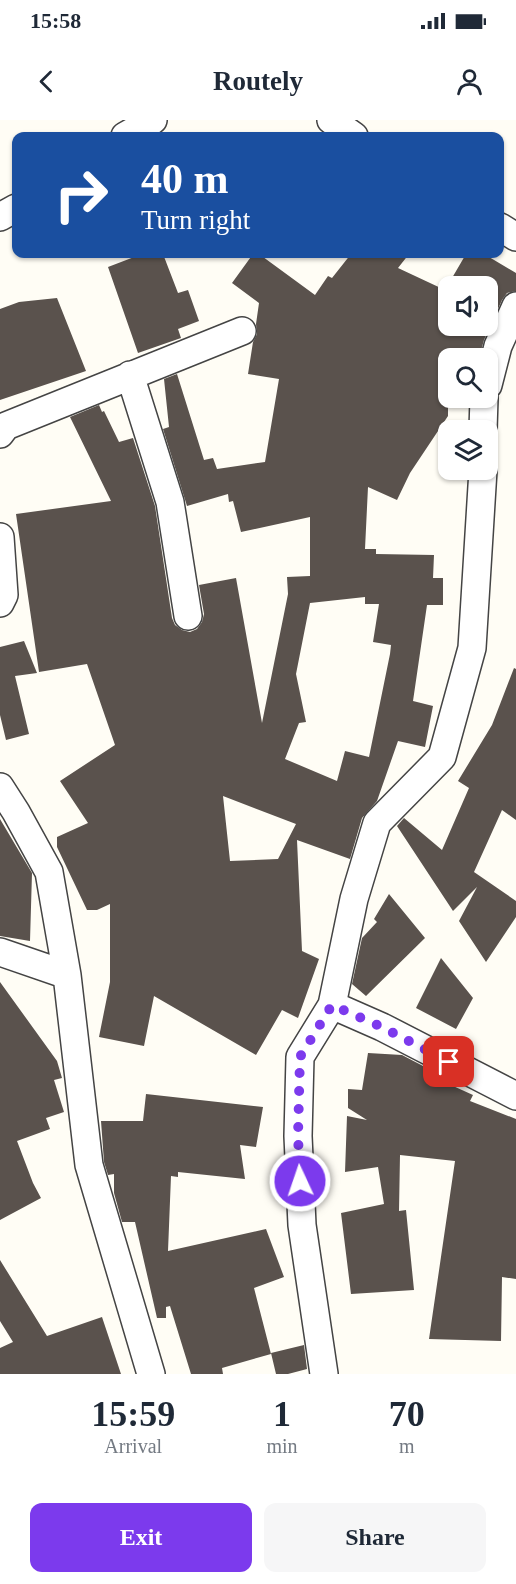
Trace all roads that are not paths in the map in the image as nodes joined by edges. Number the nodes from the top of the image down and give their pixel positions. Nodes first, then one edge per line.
1 (153, 120) edge
2 (331, 120) edge
3 (132, 132) edge
4 (348, 132) edge
5 (516, 306) edge
6 (242, 331) dead end
7 (497, 348) edge
8 (130, 375) junction
9 (0, 434) edge
10 (482, 480) edge
11 (0, 537) edge
12 (0, 603) edge
13 (188, 616) dead end
14 (0, 787) edge
15 (0, 952) edge
16 (67, 975) junction
17 (332, 1005) junction
18 (516, 1096) edge
19 (151, 1374) edge
20 (324, 1374) edge

1 - 3 street
2 - 4 street
5 - 7 street
6 - 8 street
8 - 9 street
8 - 13 street
10 - 17 street
11 - 12 street
14 - 16 street
15 - 16 street
16 - 19 street
17 - 18 street
17 - 20 street

